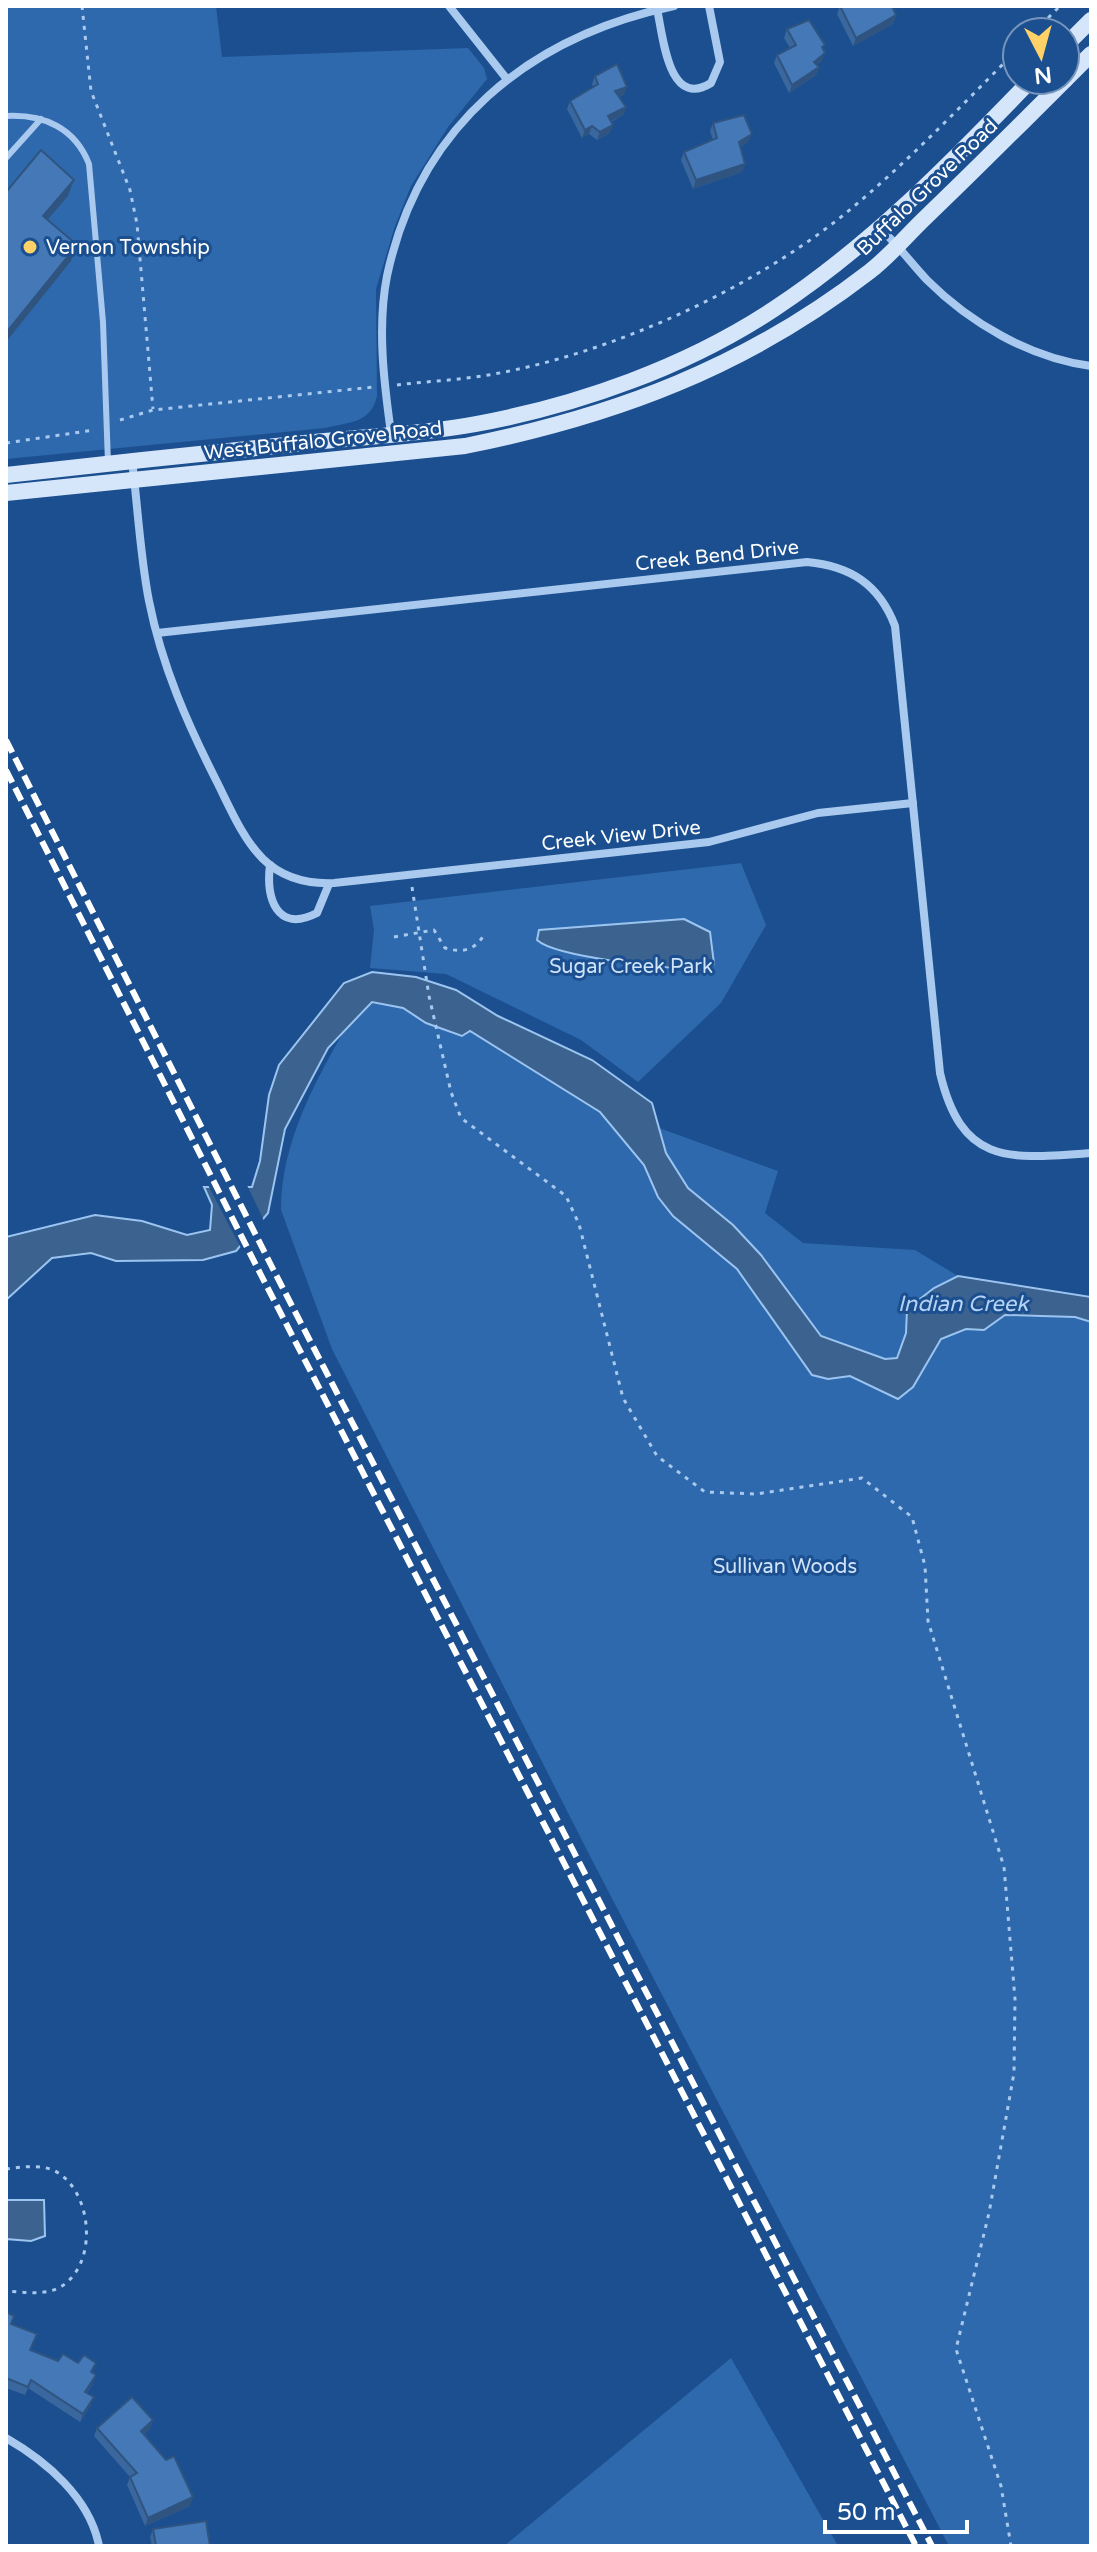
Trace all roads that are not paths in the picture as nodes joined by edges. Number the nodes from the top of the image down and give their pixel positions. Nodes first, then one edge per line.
1 (449, 6) edge
2 (674, 6) edge
3 (709, 6) edge
4 (657, 9) junction
5 (506, 78) junction
6 (1015, 96) edge
7 (1049, 96) edge
8 (6, 116) edge
9 (41, 119) junction
10 (6, 158) edge
11 (881, 229) junction
12 (897, 245) junction
13 (1091, 366) edge
14 (629, 380) joint
15 (639, 401) joint
16 (391, 433) junction
17 (132, 461) junction
18 (108, 464) junction
19 (6, 475) edge
20 (134, 480) junction
21 (6, 493) edge
22 (157, 633) junction
23 (913, 803) junction
24 (270, 865) junction
25 (329, 884) junction
26 (1091, 1153) edge
27 (6, 2438) edge
28 (99, 2546) edge

1 - 5 street
2 - 4 street
3 - 4 street
4 - 5 street
5 - 16 street
6 - 11 main road, Buffalo Grove Road
7 - 12 main road, Buffalo Grove Road
8 - 9 lane
9 - 10 lane
9 - 18 lane
11 - 12 street
11 - 14 main road, Buffalo Grove Road
12 - 13 street
12 - 15 main road, Buffalo Grove Road
14 - 16 main road, West Buffalo Grove Road
15 - 20 main road, West Buffalo Grove Road
16 - 17 main road, West Buffalo Grove Road
17 - 18 main road, West Buffalo Grove Road
17 - 20 street, Creek View Drive
18 - 19 main road, West Buffalo Grove Road
20 - 21 main road, West Buffalo Grove Road
20 - 22 street, Creek View Drive
22 - 23 street, Creek Bend Drive
22 - 24 street, Creek View Drive
23 - 25 street, Creek View Drive
23 - 26 street, Creek Bend Drive
24 - 25 street, Creek View Drive
24 - 25 street
27 - 28 street

